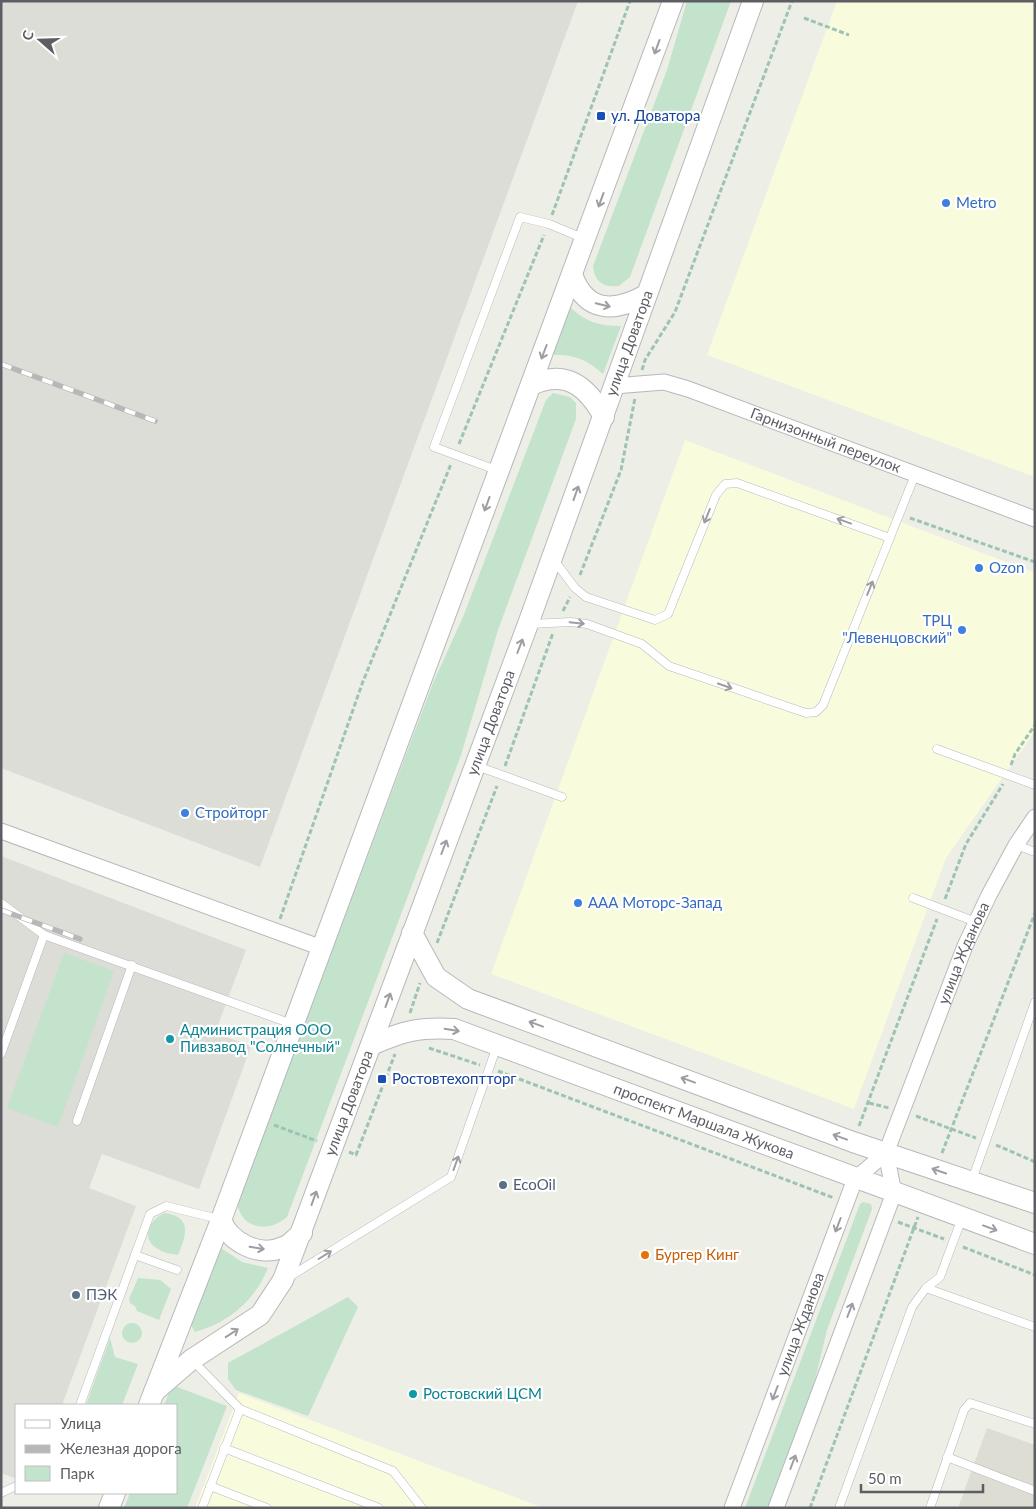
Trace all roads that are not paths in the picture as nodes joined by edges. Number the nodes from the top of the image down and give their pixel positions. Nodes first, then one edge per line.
1 (673, 1) edge
2 (753, 1) edge
3 (586, 240) junction
4 (573, 276) junction
5 (646, 295) junction
6 (531, 385) junction
7 (614, 386) junction
8 (604, 417) junction
9 (500, 471) junction
10 (915, 475) junction
11 (1035, 519) edge
12 (890, 538) junction
13 (552, 558) junction
14 (528, 624) junction
15 (938, 749) dead end
16 (475, 765) junction
17 (1035, 785) edge
18 (562, 797) dead end
19 (1035, 817) edge
20 (1, 830) edge
21 (1016, 845) junction
22 (1035, 852) edge
23 (913, 898) dead end
24 (1, 903) edge
25 (976, 922) junction
26 (412, 933) junction
27 (44, 934) junction
28 (322, 948) junction
29 (132, 965) junction
30 (1035, 1002) edge
31 (294, 1025) junction
32 (498, 1044) junction
33 (371, 1046) junction
34 (1, 1054) edge
35 (77, 1121) dead end
36 (886, 1153) junction
37 (855, 1179) junction
38 (971, 1182) junction
39 (894, 1193) junction
40 (1035, 1203) edge
41 (962, 1218) junction
42 (221, 1220) junction
43 (302, 1232) junction
44 (1035, 1244) edge
45 (135, 1256) junction
46 (177, 1270) dead end
47 (283, 1280) junction
48 (926, 1288) junction
49 (1035, 1327) edge
50 (191, 1360) junction
51 (152, 1399) edge
52 (80, 1404) edge
53 (240, 1409) junction
54 (1035, 1424) edge
55 (224, 1448) junction
56 (948, 1458) junction
57 (15, 1486) edge
58 (210, 1486) junction
59 (1035, 1491) edge
60 (1, 1493) edge
61 (114, 1494) edge
62 (109, 1508) edge
63 (202, 1508) edge
64 (267, 1508) edge
65 (379, 1508) edge
66 (422, 1508) edge
67 (732, 1508) edge
68 (776, 1508) edge
69 (839, 1508) edge
70 (930, 1508) edge

1 -> 3 street, улица Доватора
2 - 5 street, улица Доватора
3 - 4 street, улица Доватора
3 - 9 lane
4 -> 5 street
4 -> 6 street, улица Доватора
5 - 7 street, улица Доватора
6 - 8 street
6 - 9 street, улица Доватора
7 - 8 street, улица Доватора
7 - 10 street, Гарнизонный переулок
13 -> 8 street, улица Доватора
9 -> 28 street, улица Доватора
10 - 11 street, Гарнизонный переулок
10 - 12 lane
12 -> 13 lane
14 -> 12 lane
13 - 14 street, улица Доватора
16 -> 14 street, улица Доватора
15 - 17 lane
16 - 18 lane
26 -> 16 street, улица Доватора
19 - 21 street, улица Жданова
20 - 28 street
21 - 22 lane
21 - 25 street, улица Жданова
23 - 25 lane
24 - 27 lane
25 - 36 street, улица Жданова
33 -> 26 street, улица Доватора
36 -> 26 street
27 - 29 lane
27 - 34 lane
28 - 31 street, улица Доватора
29 - 31 lane
29 - 35 lane
30 - 38 lane
31 - 42 street, улица Доватора
33 -> 32 street, проспект Маршала Жукова
32 - 37 street, проспект Маршала Жукова
47 -> 32 lane
43 -> 33 street, улица Доватора
36 - 37 street, улица Жданова
38 -> 36 street
36 - 39 street
37 - 39 street, проспект Маршала Жукова
37 -> 67 street, улица Жданова
38 - 40 street
39 - 41 street, проспект Маршала Жукова
68 -> 39 street
41 -> 44 street, проспект Маршала Жукова
41 - 48 lane
42 -> 43 street
42 - 45 lane
42 - 51 street, улица Доватора
43 - 47 street, улица Доватора
45 - 46 lane
45 - 52 lane
50 -> 47 street, улица Доватора
48 - 49 lane
48 - 69 lane
50 - 51 street, улица Доватора
50 - 53 lane
53 - 55 lane
53 - 66 lane
54 - 56 lane
55 - 58 lane
55 - 65 lane
56 - 59 lane
56 - 70 lane
57 - 60 lane
58 - 63 lane
58 - 64 lane
61 - 62 street

